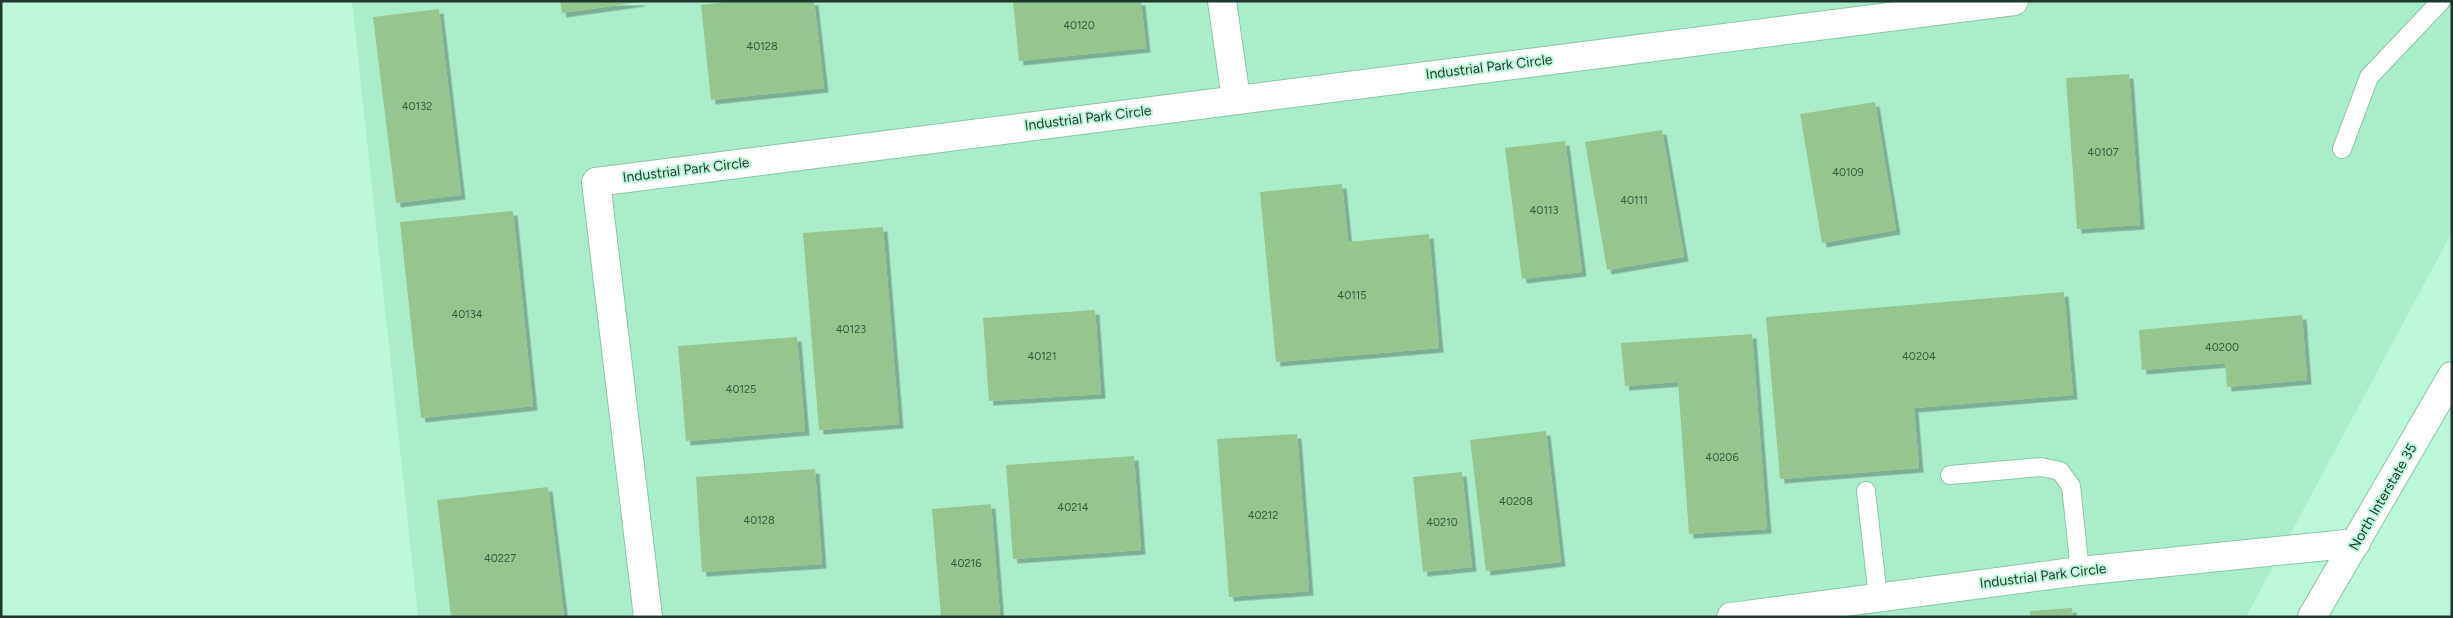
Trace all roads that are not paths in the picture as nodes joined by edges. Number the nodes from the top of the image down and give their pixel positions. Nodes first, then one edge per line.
1 (1222, 1) edge
2 (2014, 1) edge
3 (2441, 1) edge
4 (1236, 99) junction
5 (2342, 149) dead end
6 (2452, 376) edge
7 (1950, 475) dead end
8 (1866, 491) dead end
9 (2356, 543) junction
10 (2080, 571) junction
11 (1878, 597) junction
12 (648, 617) edge
13 (1730, 617) edge
14 (2312, 617) edge

1 - 4 street
2 - 4 street, Industrial Park Circle
3 - 5 lane
4 - 12 street, Industrial Park Circle
6 - 9 street, North Interstate 35
7 - 10 lane
8 - 11 lane
9 - 10 street, Industrial Park Circle
9 - 14 street, North Interstate 35
10 - 11 street, Industrial Park Circle
11 - 13 street, Industrial Park Circle

